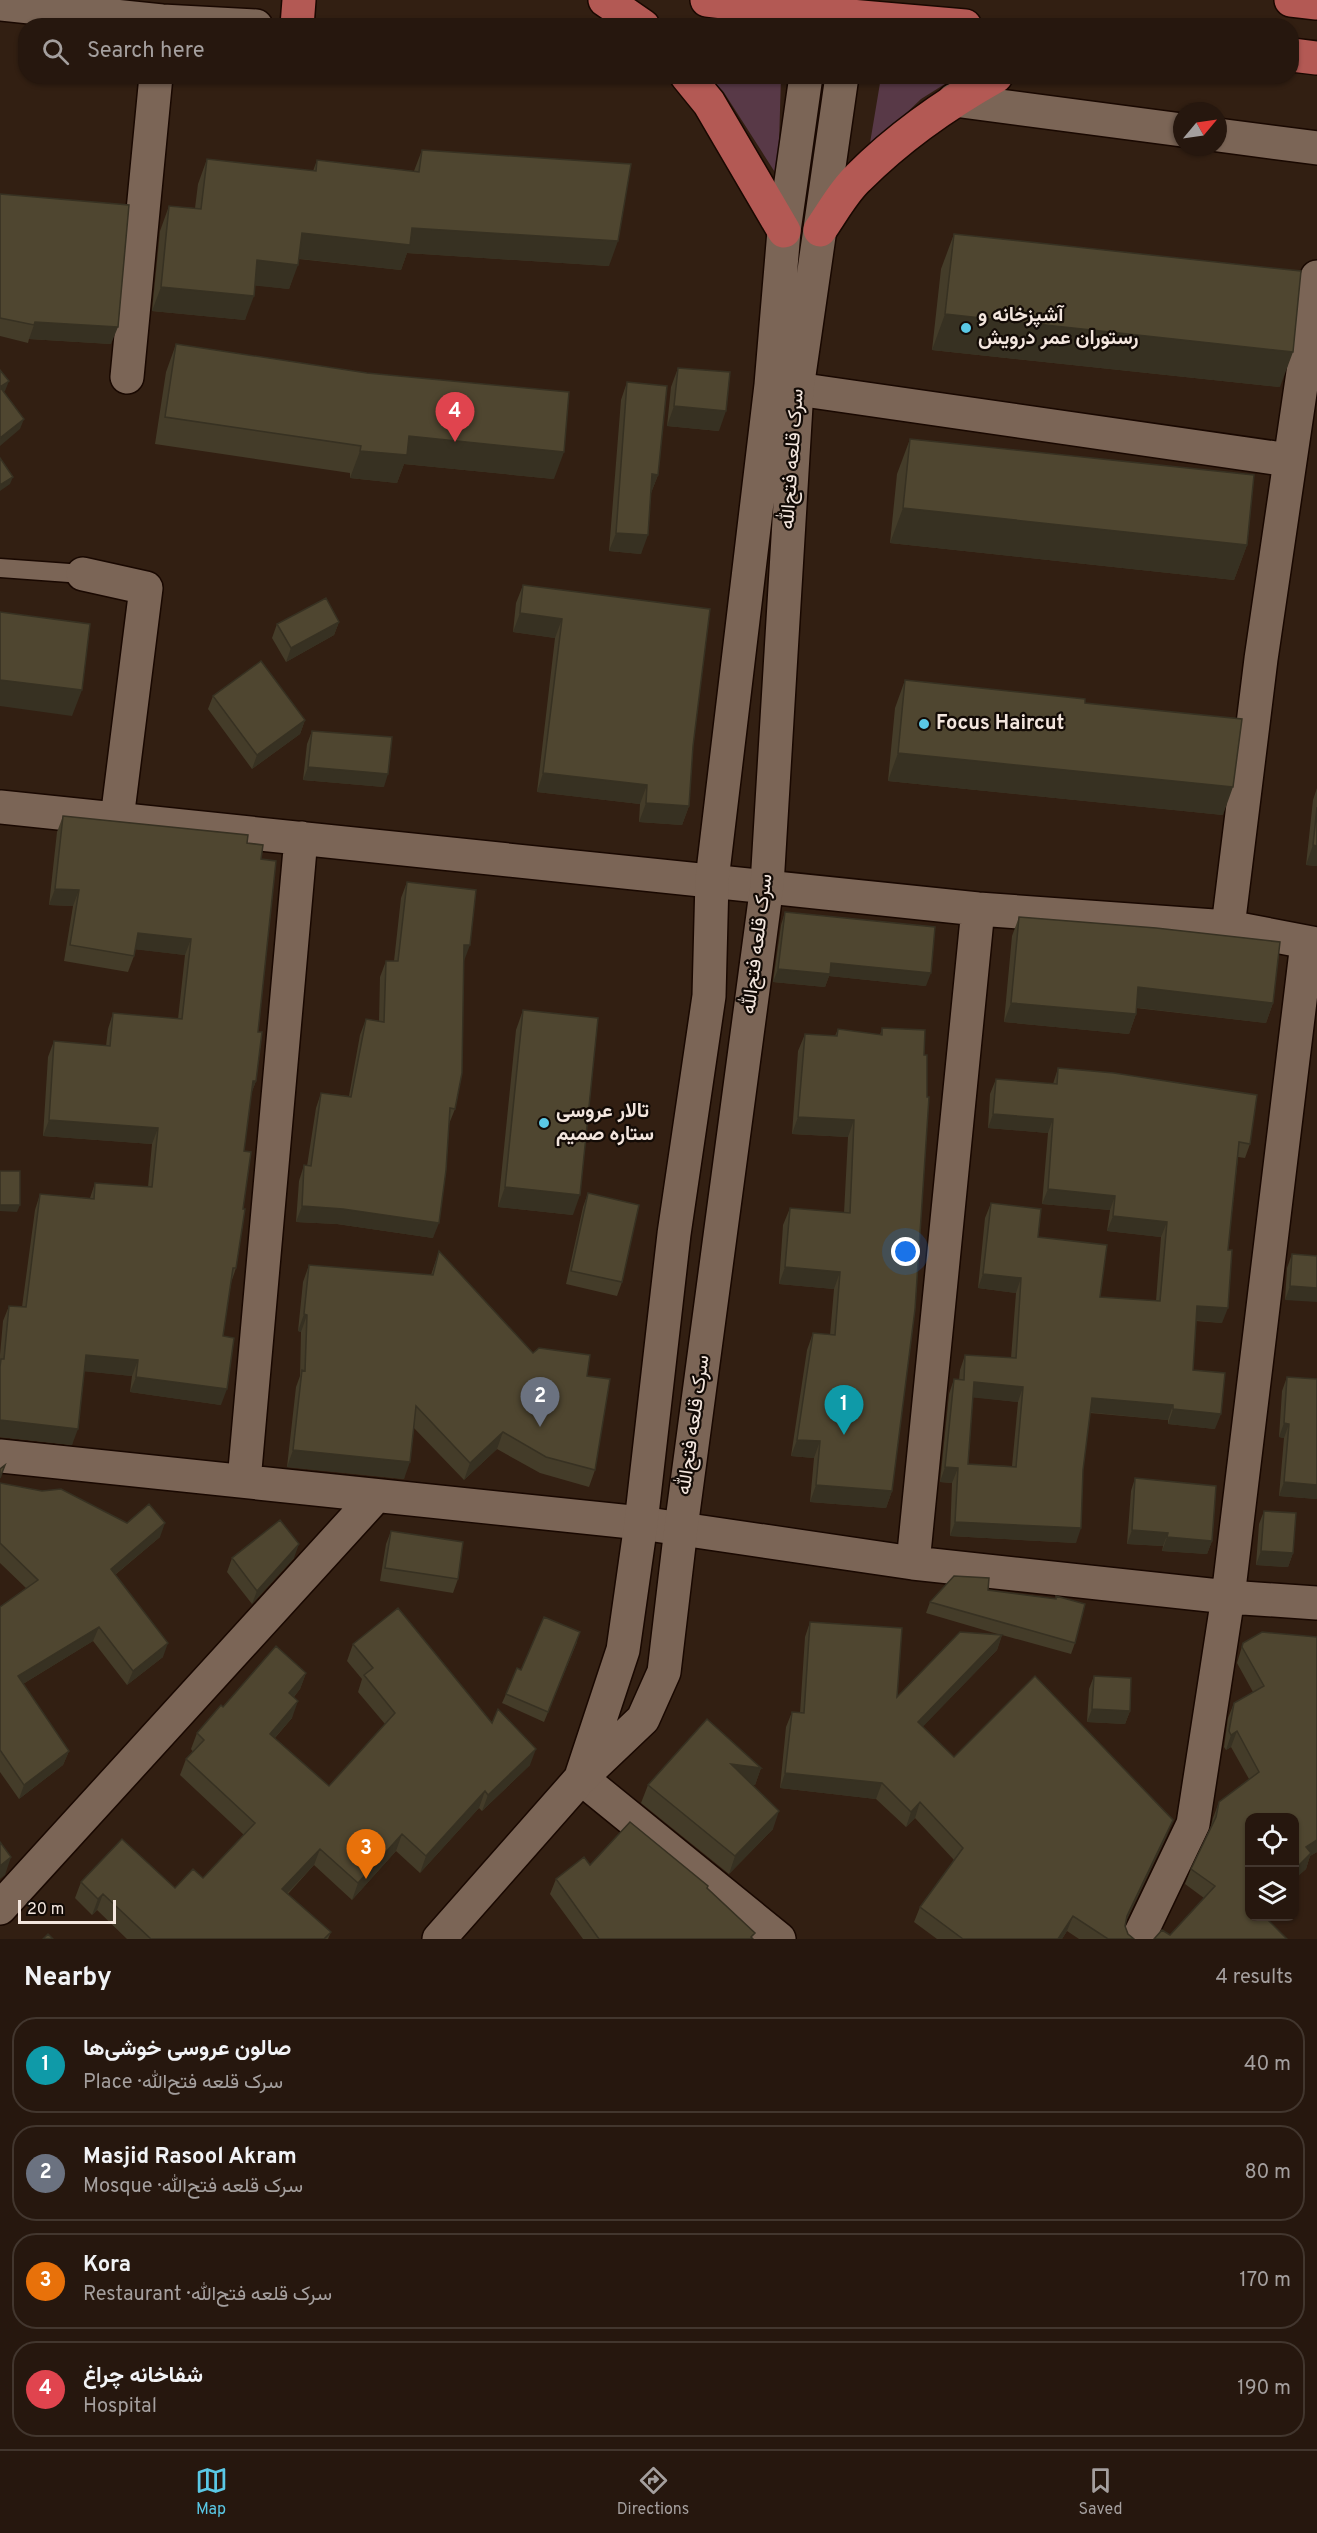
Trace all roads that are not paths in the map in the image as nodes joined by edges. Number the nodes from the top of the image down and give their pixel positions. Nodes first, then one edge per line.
1 (299, 0) edge
2 (605, 0) edge
3 (706, 0) edge
4 (1291, 0) edge
5 (1317, 3) edge
6 (0, 4) edge
7 (815, 13) edge
8 (851, 14) edge
9 (119, 18) edge
10 (298, 18) edge
11 (631, 18) edge
12 (889, 18) edge
13 (1299, 56) edge
14 (1317, 58) edge
15 (155, 84) edge
16 (693, 84) edge
17 (805, 84) edge
18 (841, 84) edge
19 (982, 84) edge
20 (954, 100) junction
21 (1173, 129) edge
22 (1227, 136) edge
23 (1317, 148) edge
24 (820, 230) junction
25 (784, 231) junction
26 (1317, 277) edge
27 (127, 378) dead end
28 (797, 389) junction
29 (1289, 460) junction
30 (0, 568) edge
31 (83, 574) joint
32 (0, 807) edge
33 (117, 819) junction
34 (301, 838) junction
35 (712, 880) junction
36 (767, 885) junction
37 (978, 909) junction
38 (1228, 927) junction
39 (1312, 943) edge
40 (0, 1456) edge
41 (244, 1481) junction
42 (376, 1496) junction
43 (641, 1523) junction
44 (681, 1528) junction
45 (914, 1563) junction
46 (1228, 1597) junction
47 (1317, 1603) edge
48 (581, 1778) junction
49 (0, 1908) edge
50 (439, 1939) edge
51 (779, 1939) edge
52 (1138, 1939) edge

1 - 10 main road
2 - 11 main road
3 - 7 main road
4 - 5 main road
6 - 9 street
7 - 8 main road
8 - 12 main road
13 - 14 main road
15 - 27 street
16 - 25 main road
17 - 25 street, سرک قلعه فتح‌الله
18 - 24 street, سرک قلعه فتح‌الله
19 - 20 main road
20 - 21 street
20 - 24 main road
22 - 23 street
24 - 28 street, سرک قلعه فتح‌الله
25 - 35 street, سرک قلعه فتح‌الله
26 - 29 street
28 - 29 street
28 - 36 street, سرک قلعه فتح‌الله
29 - 38 street
30 - 31 lane
31 - 33 street
32 - 33 street
33 - 34 street
34 - 35 street
34 - 41 street
35 - 36 street
35 - 43 street, سرک قلعه فتح‌الله
36 - 37 street
36 - 44 street, سرک قلعه فتح‌الله
37 - 38 street
37 - 45 street
38 - 39 street
39 - 46 street
40 - 41 street
41 - 42 street
42 - 43 street
42 - 49 street
43 - 44 street
43 - 48 street, سرک قلعه فتح‌الله
44 - 45 street
44 - 48 street, سرک قلعه فتح‌الله
45 - 46 street
46 - 47 street
46 - 52 street
48 - 50 street, سرک قلعه فتح‌الله
48 - 51 street

